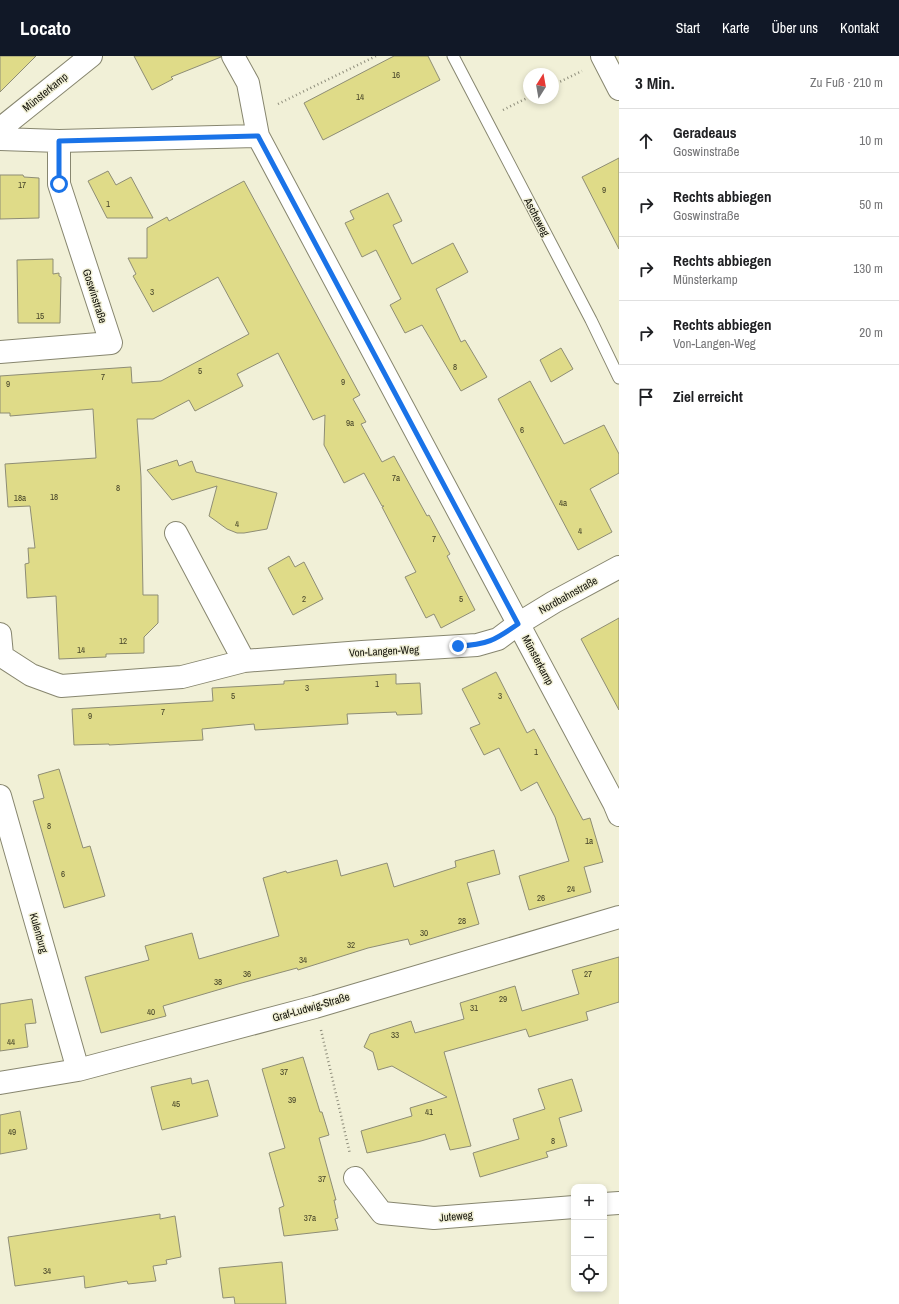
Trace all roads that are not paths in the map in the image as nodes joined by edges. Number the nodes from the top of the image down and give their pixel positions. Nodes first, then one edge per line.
1 (91, 56) edge
2 (233, 56) edge
3 (454, 56) edge
4 (603, 58) edge
5 (619, 89) edge
6 (256, 126) junction
7 (0, 129) edge
8 (0, 139) edge
9 (59, 141) junction
10 (0, 352) edge
11 (619, 378) edge
12 (176, 533) dead end
13 (619, 567) edge
14 (518, 624) junction
15 (0, 634) edge
16 (1, 655) edge
17 (244, 661) junction
18 (0, 796) edge
19 (619, 815) edge
20 (619, 917) edge
21 (78, 1070) junction
22 (0, 1083) edge
23 (355, 1178) road end
24 (619, 1203) edge
25 (607, 1204) edge
26 (571, 1207) edge

1 - 7 street, Münsterkamp
2 - 6 street, Münsterkamp
3 - 11 lane, Ascheweg
4 - 5 street
6 - 9 street
6 - 14 street, Münsterkamp
8 - 9 street
9 - 10 street, Goswinstraße
12 - 17 street
13 - 14 street, Nordbahnstraße
14 - 17 street, Von-Langen-Weg
14 - 19 street, Münsterkamp
15 - 16 street, Von-Langen-Weg
16 - 17 street, Von-Langen-Weg
18 - 21 street, Kulenburg
20 - 21 street, Graf-Ludwig-Straße
21 - 22 street, Graf-Ludwig-Straße
23 - 26 street, Juteweg
24 - 25 street

